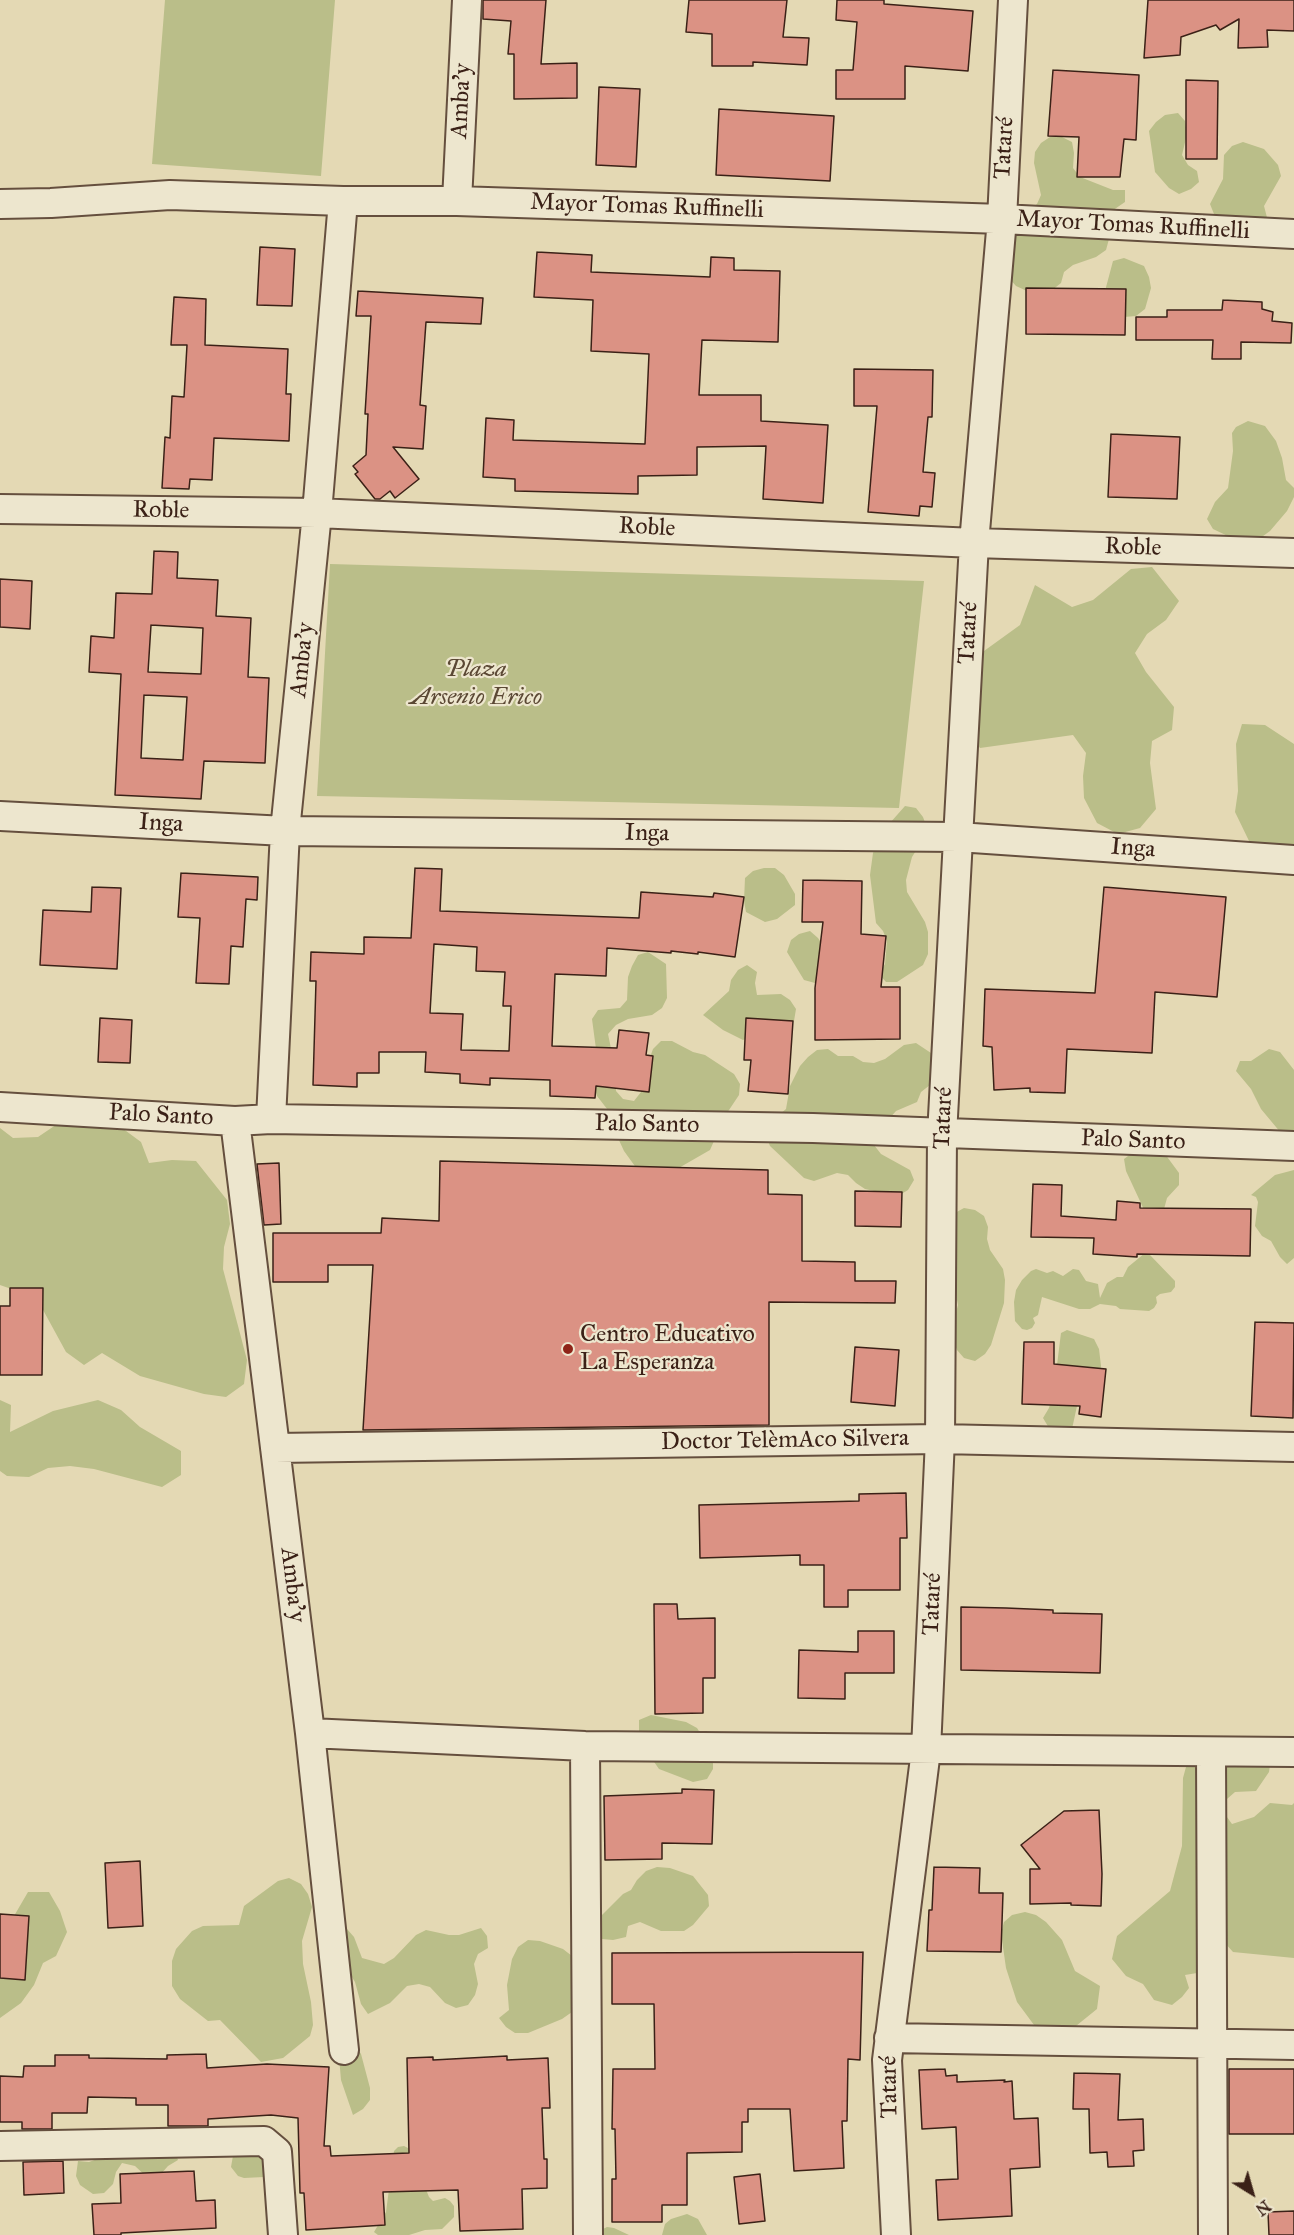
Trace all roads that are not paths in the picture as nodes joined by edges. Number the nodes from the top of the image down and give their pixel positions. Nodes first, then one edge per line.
1 (467, 0) edge
2 (1013, 0) edge
3 (343, 201) junction
4 (457, 201) junction
5 (0, 204) edge
6 (1002, 219) junction
7 (1294, 234) edge
8 (0, 509) edge
9 (317, 513) junction
10 (974, 543) junction
11 (1294, 552) edge
12 (0, 816) edge
13 (285, 831) junction
14 (958, 837) junction
15 (1294, 860) edge
16 (0, 1107) edge
17 (271, 1119) junction
18 (234, 1121) junction
19 (942, 1135) junction
20 (1294, 1146) edge
21 (940, 1439) junction
22 (275, 1448) junction
23 (1294, 1448) edge
24 (310, 1733) junction
25 (585, 1746) junction
26 (926, 1750) junction
27 (1211, 1752) junction
28 (1294, 1752) edge
29 (890, 2038) junction
30 (1212, 2044) junction
31 (1294, 2045) edge
32 (344, 2050) dead end
33 (0, 2146) edge
34 (283, 2235) edge
35 (588, 2235) edge
36 (896, 2235) edge
37 (1214, 2235) edge

1 - 4 street, Amba'y
2 - 6 street, Tataré
3 - 4 street, Mayor Tomas Ruffinelli
3 - 5 street, Mayor Tomas Ruffinelli
3 - 9 street, Amba'y
4 - 6 street, Mayor Tomas Ruffinelli
6 - 7 street, Mayor Tomas Ruffinelli
6 - 10 street, Tataré
8 - 9 street, Roble
9 - 10 street, Roble
9 - 13 street, Amba'y
10 - 11 street, Roble
10 - 14 street, Tataré
12 - 13 street, Inga
13 - 14 street, Inga
13 - 17 street, Amba'y
14 - 15 street, Inga
14 - 19 street, Tataré
16 - 18 street, Palo Santo
17 - 18 street, Palo Santo
17 - 19 street, Palo Santo
18 - 22 street, Amba'y
19 - 20 street, Palo Santo
19 - 21 street, Tataré
21 - 22 street, Doctor TelèmAco Silvera
21 - 23 street, Doctor TelèmAco Silvera
21 - 26 street, Tataré
22 - 24 street, Amba'y
24 - 25 street
24 - 32 street, Amba'y
25 - 26 street
25 - 35 street
26 - 27 street
26 - 29 street, Tataré
27 - 28 street
27 - 30 street
29 - 30 street
29 - 36 street, Tataré
30 - 31 street
30 - 37 street
33 - 34 street

